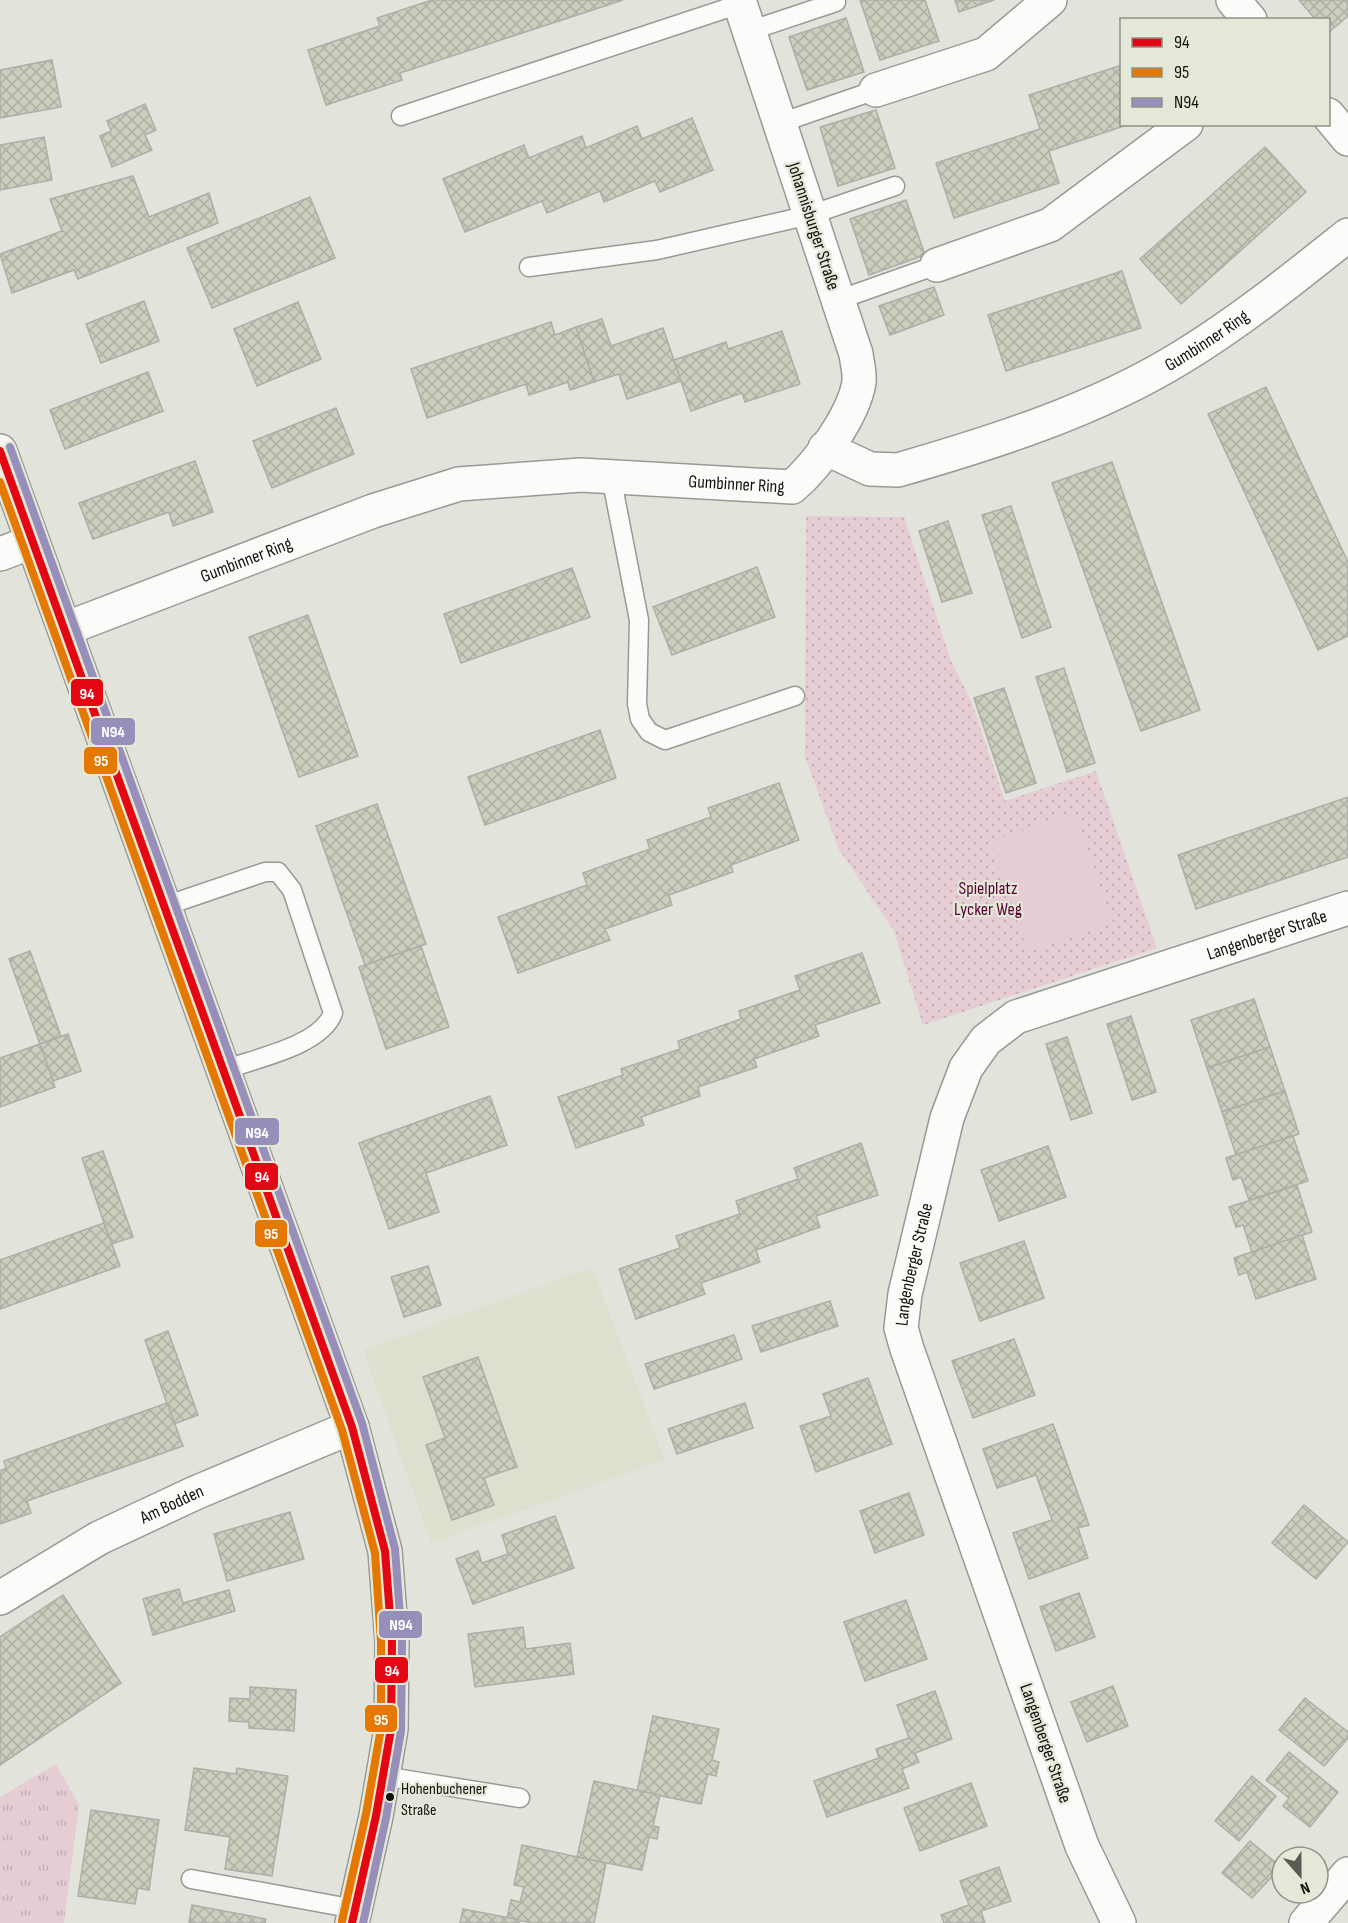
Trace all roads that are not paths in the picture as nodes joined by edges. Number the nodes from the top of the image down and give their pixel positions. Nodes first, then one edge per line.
1 (1050, 0) edge
2 (1233, 0) edge
3 (836, 2) dead end
4 (743, 12) edge
5 (1248, 18) edge
6 (876, 90) joint
7 (401, 116) dead end
8 (1330, 116) edge
9 (780, 123) junction
10 (1182, 126) edge
11 (1348, 139) edge
12 (895, 186) dead end
13 (810, 215) junction
14 (1348, 235) edge
15 (937, 265) joint
16 (529, 267) dead end
17 (838, 300) junction
18 (825, 448) junction
19 (0, 451) edge
20 (611, 476) junction
21 (32, 542) junction
22 (0, 554) edge
23 (65, 629) junction
24 (795, 696) dead end
25 (165, 906) junction
26 (1348, 908) edge
27 (224, 1070) junction
28 (352, 1427) junction
29 (0, 1598) edge
30 (383, 1776) junction
31 (520, 1798) dead end
32 (1348, 1874) edge
33 (190, 1879) dead end
34 (354, 1916) edge
35 (1119, 1923) edge
36 (1306, 1923) edge

1 - 6 street
2 - 5 street
3 - 4 lane
4 - 7 lane
4 - 9 street, Johannisburger Straße
6 - 9 lane
8 - 11 street
9 - 13 street, Johannisburger Straße
10 - 15 street
12 - 13 lane
13 - 16 lane
13 - 17 street, Johannisburger Straße
14 - 18 street, Gumbinner Ring
15 - 17 lane
17 - 18 street, Johannisburger Straße
18 - 20 street, Gumbinner Ring
19 - 21 main road
20 - 23 street, Gumbinner Ring
20 - 24 lane
21 - 22 street
21 - 23 main road
23 - 25 main road
25 - 27 main road
25 - 27 lane
26 - 35 street, Langenberger Straße
27 - 28 main road
28 - 29 street, Am Bodden
28 - 30 main road
30 - 31 lane
30 - 34 main road
32 - 36 street
33 - 34 lane

